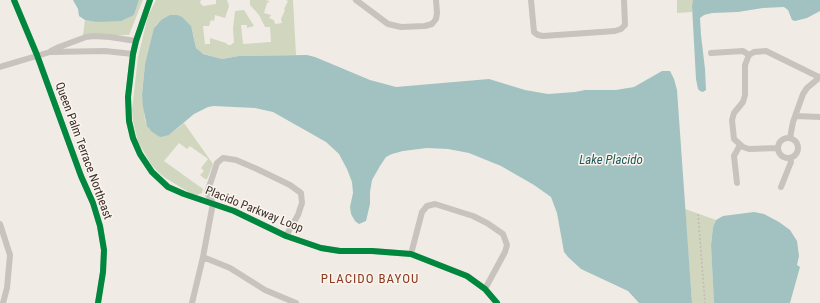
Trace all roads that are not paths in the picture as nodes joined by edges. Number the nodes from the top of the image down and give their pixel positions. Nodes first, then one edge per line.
1 (14, 0) edge
2 (150, 0) edge
3 (356, 0) edge
4 (436, 0) edge
5 (531, 0) edge
6 (624, 0) edge
7 (136, 41) junction
8 (50, 52) junction
9 (711, 53) dead end
10 (134, 54) junction
11 (37, 55) junction
12 (748, 55) junction
13 (0, 67) edge
14 (820, 77) edge
15 (796, 116) junction
16 (820, 117) edge
17 (790, 138) junction
18 (740, 145) junction
19 (778, 148) junction
20 (790, 158) junction
21 (737, 183) dead end
22 (781, 187) dead end
23 (213, 203) junction
24 (0, 224) edge
25 (286, 236) junction
26 (411, 254) junction
27 (203, 257) junction
28 (485, 289) junction
29 (3, 303) edge
30 (98, 303) edge
31 (192, 303) edge
32 (296, 303) edge
33 (497, 303) edge

1 - 11 street, Queen Palm Terrace Northeast
2 - 7 street, Placido Parkway Loop
3 - 4 street
5 - 6 street
7 - 8 street
7 - 10 street, Placido Parkway Loop
8 - 10 street
8 - 11 street
9 - 12 street
10 - 23 street, Placido Parkway Loop
11 - 13 street
11 - 30 street, Queen Palm Terrace Northeast
12 - 14 street
12 - 18 street
14 - 15 street
15 - 16 street
15 - 17 street
17 - 19 street
17 - 20 street
18 - 19 street
18 - 21 street
19 - 20 street
20 - 22 street
23 - 25 street, Placido Parkway Loop
23 - 25 street
23 - 27 street
24 - 29 street
25 - 26 street, Placido Parkway Loop
26 - 28 street, Placido Parkway Loop
26 - 28 street
27 - 31 street
27 - 32 street
28 - 33 street, Placido Parkway Loop

